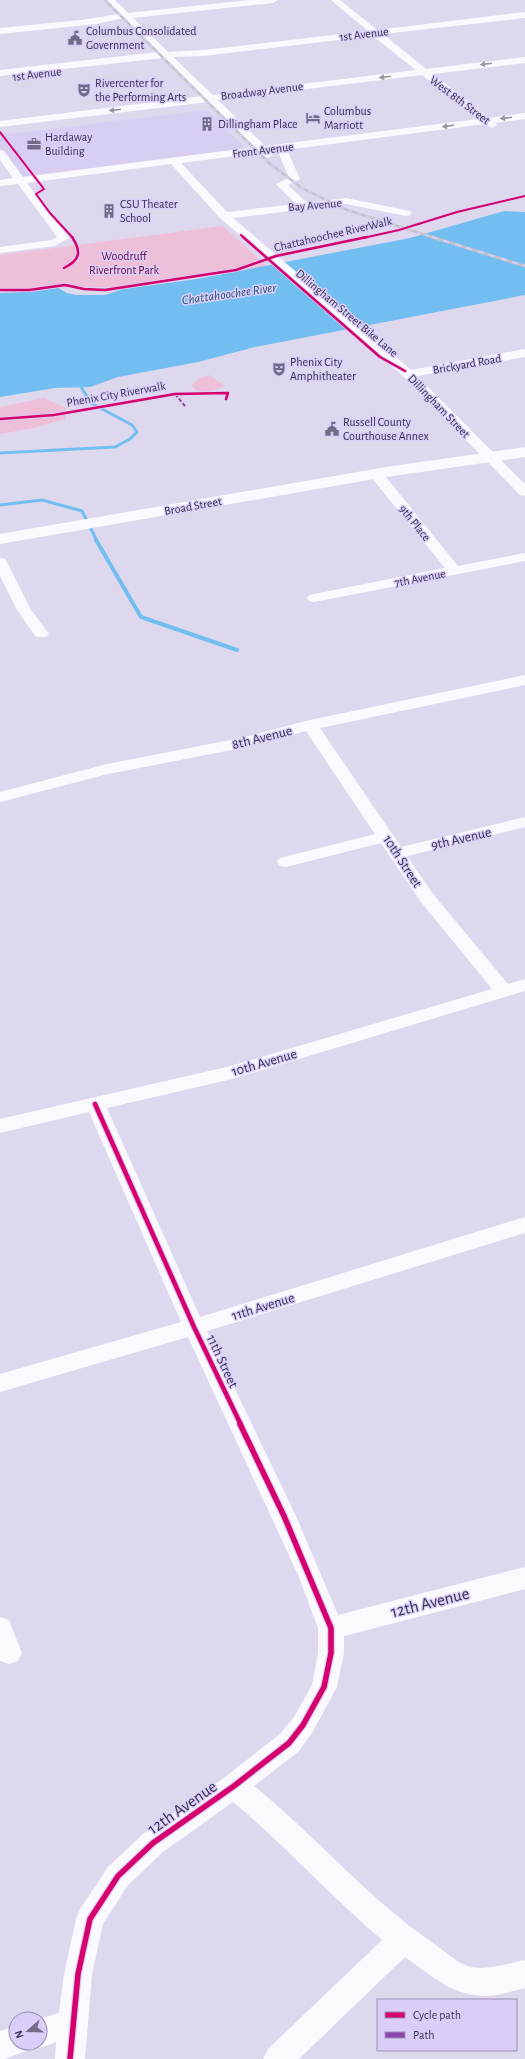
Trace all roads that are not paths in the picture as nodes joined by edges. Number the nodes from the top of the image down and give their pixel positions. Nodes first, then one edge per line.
1 (110, 0) edge
2 (273, 0) edge
3 (335, 0) edge
4 (525, 15) edge
5 (127, 16) junction
6 (0, 31) edge
7 (376, 32) junction
8 (168, 57) junction
9 (143, 59) junction
10 (525, 60) edge
11 (424, 72) junction
12 (0, 73) edge
13 (0, 78) edge
14 (450, 79) dead end
15 (436, 81) junction
16 (420, 83) dead end
17 (304, 97) dead end
18 (209, 98) junction
19 (218, 107) junction
20 (525, 116) edge
21 (487, 121) junction
22 (0, 124) edge
23 (525, 124) edge
24 (497, 128) junction
25 (0, 133) edge
26 (0, 152) edge
27 (265, 153) junction
28 (284, 154) junction
29 (177, 165) junction
30 (0, 183) edge
31 (23, 184) junction
32 (0, 190) edge
33 (302, 205) junction
34 (406, 213) dead end
35 (224, 216) junction
36 (0, 250) edge
37 (525, 353) edge
38 (408, 374) junction
39 (525, 440) edge
40 (525, 452) edge
41 (485, 453) junction
42 (381, 473) junction
43 (525, 492) edge
44 (0, 539) edge
45 (525, 557) edge
46 (0, 562) edge
47 (455, 571) junction
48 (314, 598) dead end
49 (41, 634) dead end
50 (523, 683) edge
51 (310, 726) junction
52 (0, 797) edge
53 (525, 822) edge
54 (386, 836) junction
55 (396, 853) junction
56 (286, 862) dead end
57 (525, 985) edge
58 (504, 991) junction
59 (95, 1104) junction
60 (0, 1126) edge
61 (525, 1225) edge
62 (194, 1327) junction
63 (0, 1383) edge
64 (525, 1578) edge
65 (0, 1628) edge
66 (331, 1628) junction
67 (9, 1653) dead end
68 (234, 1786) junction
69 (403, 1939) junction
70 (525, 1974) edge
71 (72, 2023) junction
72 (48, 2030) edge
73 (70, 2059) edge
74 (278, 2059) edge

1 - 5 street
2 - 5 street
3 - 7 street, West 8th Street
4 - 7 street, 1st Avenue
5 - 6 street
5 - 8 street
7 - 8 street, 1st Avenue
7 - 11 street, West 8th Street
8 - 9 street, 1st Avenue
8 - 18 street
9 - 12 street, 1st Avenue
9 - 13 street, 1st Avenue
10 -> 11 street, Broadway Avenue
11 - 15 street, West 8th Street
11 -> 18 street, Broadway Avenue
14 - 15 street
15 - 16 street
15 - 21 street, West 8th Street
17 - 19 street, Broadway Avenue
18 - 19 street
18 -> 22 street, Broadway Avenue
19 - 25 street, Broadway Avenue
19 - 27 street
20 -> 21 street, Front Avenue
21 - 24 street, West 8th Street
21 -> 27 street, Front Avenue
23 - 24 street, Front Avenue
24 - 28 street, Front Avenue
26 - 31 street
27 - 28 street, Front Avenue
27 - 29 street, Front Avenue
28 - 33 street
29 - 31 street, Front Avenue
29 - 35 street, Dillingham Street
30 - 31 street, Front Avenue
31 - 32 street
31 - 36 street
33 - 34 street, Bay Avenue
33 - 35 street, Bay Avenue
35 - 38 street, Dillingham Street
37 - 38 street, Brickyard Road
38 - 41 street, Dillingham Street
39 - 41 main road
40 - 41 main road
41 - 42 main road, Broad Street
41 - 43 street, Dillingham Street
42 - 44 main road, Broad Street
42 - 47 street, 9th Place
45 - 47 street, 7th Avenue
46 - 49 street
47 - 48 street, 7th Avenue
50 - 51 street, 8th Avenue
51 - 52 street, 8th Avenue
51 - 54 street, 10th Street
53 - 55 street, 9th Avenue
54 - 55 street, 10th Street
54 - 56 street
55 - 58 street, 10th Street
57 - 58 street, 10th Avenue
58 - 59 street, 10th Avenue
59 - 60 street, 10th Avenue
59 - 62 street, 11th Street
61 - 62 street, 11th Avenue
62 - 63 street, 11th Avenue
62 - 66 street, 11th Street
64 - 66 street, 12th Avenue
65 - 67 street
66 - 68 street, 12th Avenue
68 - 69 street
68 - 71 street, 12th Avenue
69 - 70 street
69 - 74 street
71 - 72 street
71 - 73 street, 12th Avenue

